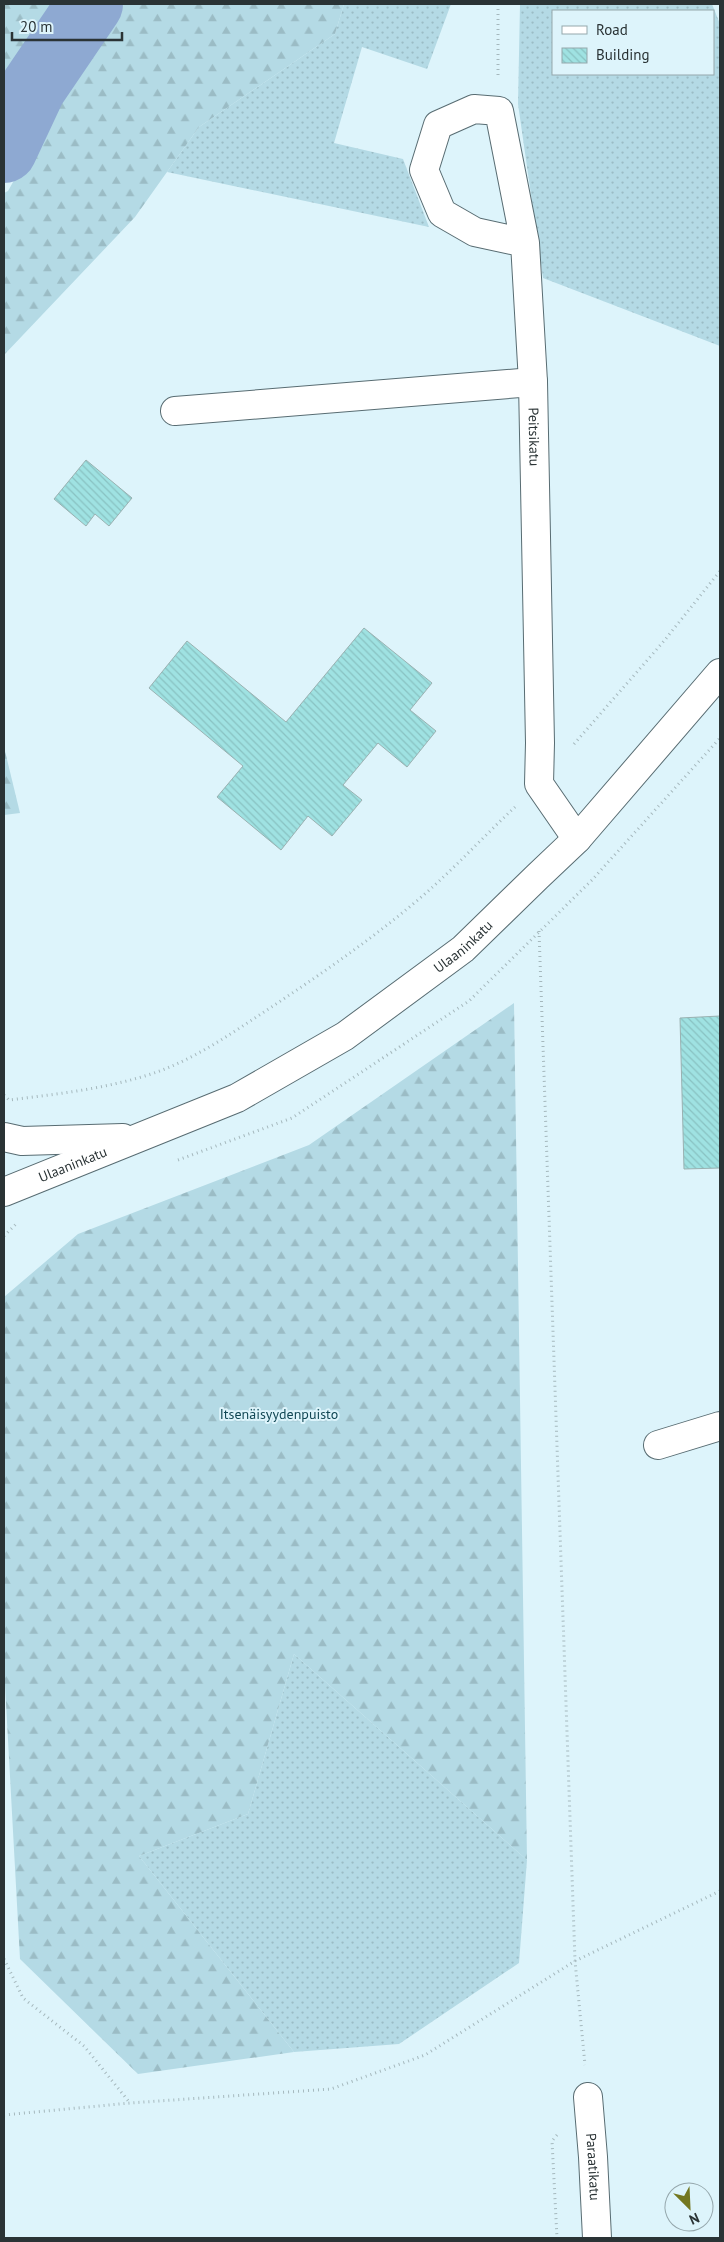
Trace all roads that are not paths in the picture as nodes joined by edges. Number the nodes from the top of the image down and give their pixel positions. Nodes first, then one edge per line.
1 (525, 243) junction
2 (533, 382) junction
3 (175, 411) dead end
4 (720, 673) edge
5 (577, 839) junction
6 (142, 1137) junction
7 (4, 1138) edge
8 (4, 1192) edge
9 (720, 1426) edge
10 (658, 1445) dead end
11 (588, 2096) road end
12 (597, 2238) edge

1 - 1 street, Peitsikatu
1 - 2 street, Peitsikatu
2 - 3 street
2 - 5 street, Peitsikatu
4 - 5 street, Ulaaninkatu
5 - 6 street, Ulaaninkatu
6 - 7 street, Ulaaninkatu
6 - 8 street, Ulaaninkatu
9 - 10 street
11 - 12 street, Paraatikatu

